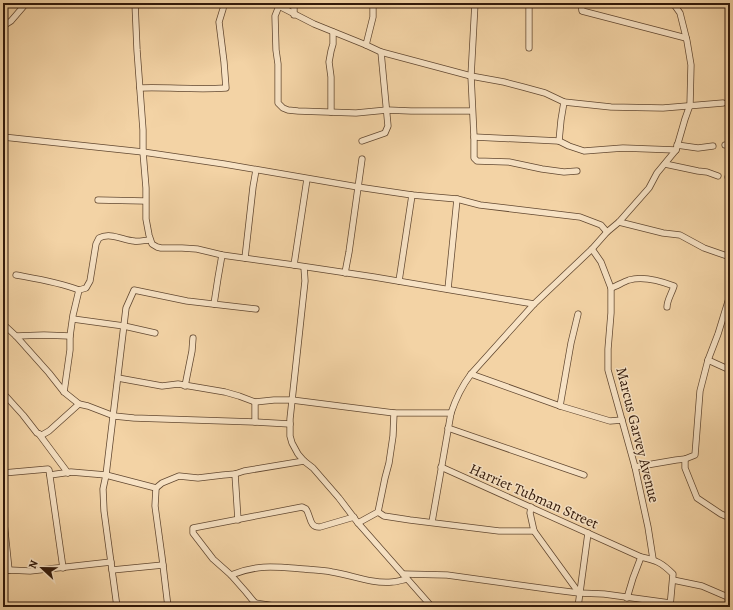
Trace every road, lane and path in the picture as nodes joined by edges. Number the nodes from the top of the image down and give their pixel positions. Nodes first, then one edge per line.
1 (135, 3) edge
2 (224, 3) edge
3 (273, 3) edge
4 (294, 3) edge
5 (373, 3) edge
6 (475, 3) edge
7 (529, 3) edge
8 (582, 3) edge
9 (674, 3) edge
10 (23, 6) dead end
11 (279, 6) junction
12 (294, 14) junction
13 (3, 26) edge
14 (334, 32) junction
15 (686, 38) junction
16 (366, 44) junction
17 (529, 48) dead end
18 (381, 52) junction
19 (471, 76) junction
20 (140, 88) junction
21 (564, 102) junction
22 (723, 103) dead end
23 (690, 105) junction
24 (387, 110) junction
25 (472, 111) junction
26 (331, 112) junction
27 (3, 137) edge
28 (474, 137) junction
29 (362, 141) dead end
30 (559, 141) junction
31 (713, 146) dead end
32 (677, 148) junction
33 (143, 152) junction
34 (362, 159) dead end
35 (665, 164) junction
36 (256, 170) junction
37 (577, 171) dead end
38 (718, 176) dead end
39 (307, 179) junction
40 (358, 187) junction
41 (412, 194) junction
42 (456, 199) junction
43 (98, 200) dead end
44 (145, 201) junction
45 (618, 222) junction
46 (607, 232) junction
47 (150, 240) junction
48 (592, 249) junction
49 (222, 255) junction
50 (730, 256) edge
51 (245, 258) junction
52 (294, 265) junction
53 (304, 267) junction
54 (345, 273) junction
55 (16, 275) dead end
56 (399, 281) junction
57 (611, 288) junction
58 (448, 289) junction
59 (79, 290) junction
60 (730, 295) edge
61 (214, 304) junction
62 (534, 304) junction
63 (667, 307) dead end
64 (256, 309) dead end
65 (578, 314) dead end
66 (73, 319) junction
67 (3, 324) edge
68 (124, 326) junction
69 (155, 333) dead end
70 (16, 336) junction
71 (70, 336) junction
72 (193, 338) dead end
73 (708, 360) junction
74 (730, 370) edge
75 (471, 374) junction
76 (118, 378) junction
77 (185, 386) junction
78 (3, 392) edge
79 (64, 392) junction
80 (292, 400) junction
81 (255, 402) junction
82 (79, 404) junction
83 (560, 406) junction
84 (394, 413) junction
85 (451, 413) junction
86 (114, 416) junction
87 (622, 420) junction
88 (255, 422) junction
89 (290, 424) junction
90 (448, 428) junction
91 (39, 434) junction
92 (304, 460) junction
93 (685, 460) junction
94 (441, 467) junction
95 (635, 467) junction
96 (68, 473) junction
97 (3, 474) edge
98 (235, 474) junction
99 (50, 475) junction
100 (106, 475) junction
101 (584, 475) dead end
102 (156, 488) junction
103 (530, 507) junction
104 (3, 512) edge
105 (378, 512) junction
106 (354, 517) junction
107 (730, 518) edge
108 (238, 520) junction
109 (358, 522) junction
110 (432, 522) junction
111 (534, 531) junction
112 (588, 533) junction
113 (640, 557) junction
114 (653, 560) junction
115 (111, 562) junction
116 (163, 565) junction
117 (63, 568) junction
118 (9, 570) junction
119 (112, 570) junction
120 (3, 572) edge
121 (403, 574) junction
122 (231, 575) junction
123 (407, 579) junction
124 (673, 580) junction
125 (579, 593) junction
126 (627, 598) junction
127 (730, 598) edge
128 (255, 605) edge
129 (670, 605) edge
130 (117, 607) edge
131 (168, 607) edge
132 (192, 607) edge
133 (240, 607) edge
134 (281, 607) edge
135 (432, 607) edge
136 (578, 607) edge

1 - 20 street
2 - 20 street
3 - 11 street
4 - 12 street
5 - 16 street
6 - 19 street
7 - 17 street
8 - 15 street
9 - 15 street
10 - 13 street
11 - 12 street
11 - 26 street
12 - 14 street
14 - 16 street
14 - 26 street
15 - 23 street
16 - 18 street
18 - 19 street
18 - 24 street
19 - 21 street
19 - 25 street
20 - 33 street
21 - 23 street
21 - 30 street
22 - 23 street
23 - 32 street
24 - 25 street
24 - 26 street
24 - 29 street
25 - 28 street
27 - 33 street
28 - 30 street
28 - 37 street
30 - 32 street
31 - 32 street
32 - 35 street
33 - 36 street
33 - 44 street
34 - 40 street
35 - 38 street
35 - 45 street
36 - 39 street
36 - 51 street
39 - 40 street
39 - 52 street
40 - 41 street
40 - 54 street
41 - 42 street
41 - 56 street
42 - 46 street
42 - 58 street
43 - 44 street
44 - 47 street
45 - 46 street
45 - 50 street
46 - 48 street
47 - 49 street
47 - 59 street
48 - 57 street, Marcus Garvey Avenue
48 - 62 street
49 - 51 street
49 - 61 street
51 - 52 street
52 - 53 street
53 - 54 street
53 - 80 street
54 - 56 street
55 - 59 street
56 - 58 street
57 - 63 street
57 - 87 street, Marcus Garvey Avenue
58 - 62 street
59 - 66 street
60 - 73 street
61 - 64 street
61 - 68 street
62 - 75 street
65 - 83 street
66 - 68 street
66 - 71 street
67 - 70 street
68 - 69 street
68 - 76 street
70 - 71 street
70 - 79 street
71 - 79 street
72 - 77 street
73 - 74 street
73 - 93 street
75 - 83 street
75 - 85 street
76 - 77 street
76 - 86 street
77 - 81 street
78 - 91 street
79 - 82 street
80 - 81 street
80 - 84 street
80 - 89 street
81 - 88 street
82 - 86 street
82 - 91 street
83 - 87 street
84 - 85 street
84 - 105 street
85 - 90 street
86 - 88 street
86 - 100 street
87 - 95 street, Marcus Garvey Avenue
88 - 89 street
89 - 92 street
90 - 94 street
90 - 101 street
91 - 96 street
92 - 98 street
92 - 106 street
93 - 95 street
93 - 107 street
94 - 103 street, Harriet Tubman Street
94 - 110 street
95 - 114 street, Marcus Garvey Avenue
96 - 99 street
96 - 100 street
97 - 99 street
98 - 102 street
98 - 108 street
99 - 117 street
100 - 102 street
100 - 115 street
102 - 116 street
103 - 111 street
103 - 112 street, Harriet Tubman Street
104 - 118 street
105 - 109 street
105 - 110 street
106 - 108 street
106 - 109 street
108 - 122 street
109 - 121 street
110 - 111 street
111 - 125 street
112 - 113 street, Harriet Tubman Street
112 - 125 street
113 - 114 street, Harriet Tubman Street
113 - 126 street
114 - 124 street, Harriet Tubman Street
115 - 117 street
115 - 119 street
116 - 119 street
116 - 131 street
117 - 118 street
118 - 120 street
119 - 130 street
121 - 123 street
121 - 125 street
122 - 123 street
122 - 128 street
123 - 135 street
124 - 127 street
124 - 129 street
125 - 126 street
125 - 136 street
126 - 129 street
128 - 134 street
132 - 133 street

